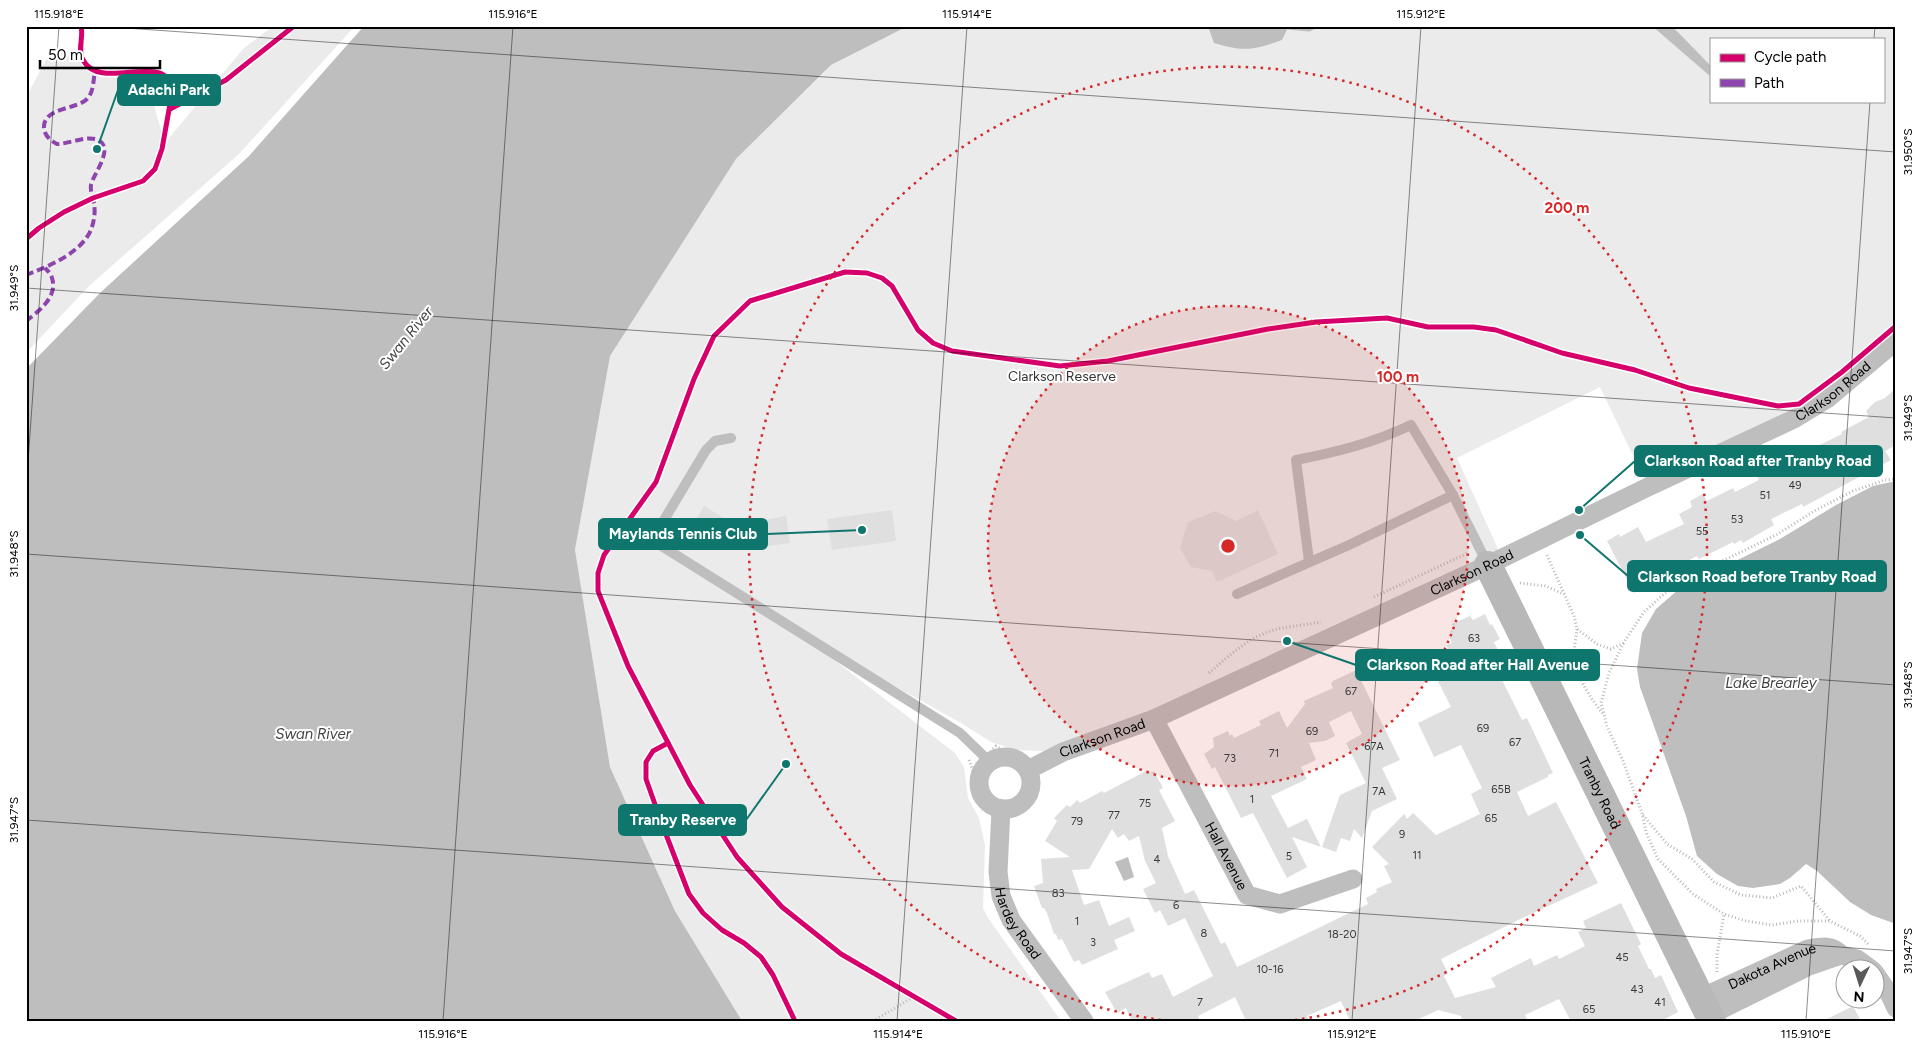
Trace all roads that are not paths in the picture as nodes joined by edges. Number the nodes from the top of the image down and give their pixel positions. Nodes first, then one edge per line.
1 (1896, 341) edge
2 (731, 438) dead end
3 (1453, 495) junction
4 (1309, 561) junction
5 (1488, 565) junction
6 (1237, 594) dead end
7 (1154, 719) junction
8 (990, 762) junction
9 (1028, 770) junction
10 (1001, 809) junction
11 (1353, 879) dead end
12 (1841, 955) junction
13 (1857, 960) edge
14 (1884, 987) edge
15 (1710, 1006) edge
16 (1896, 1008) edge
17 (1084, 1021) edge

1 - 5 street, Clarkson Road
2 - 8 lane
3 - 4 lane
3 - 4 lane
3 - 5 lane
4 - 6 lane
5 - 7 street, Clarkson Road
5 - 15 street, Tranby Road
7 - 9 street, Clarkson Road
7 - 11 street, Hall Avenue
8 - 9 street
8 - 10 street
9 - 10 street
10 - 17 street, Hardey Road
12 - 13 street, Dakota Avenue
12 - 15 street, Dakota Avenue
12 - 15 street, Dakota Avenue
14 - 16 street, Dakota Avenue

